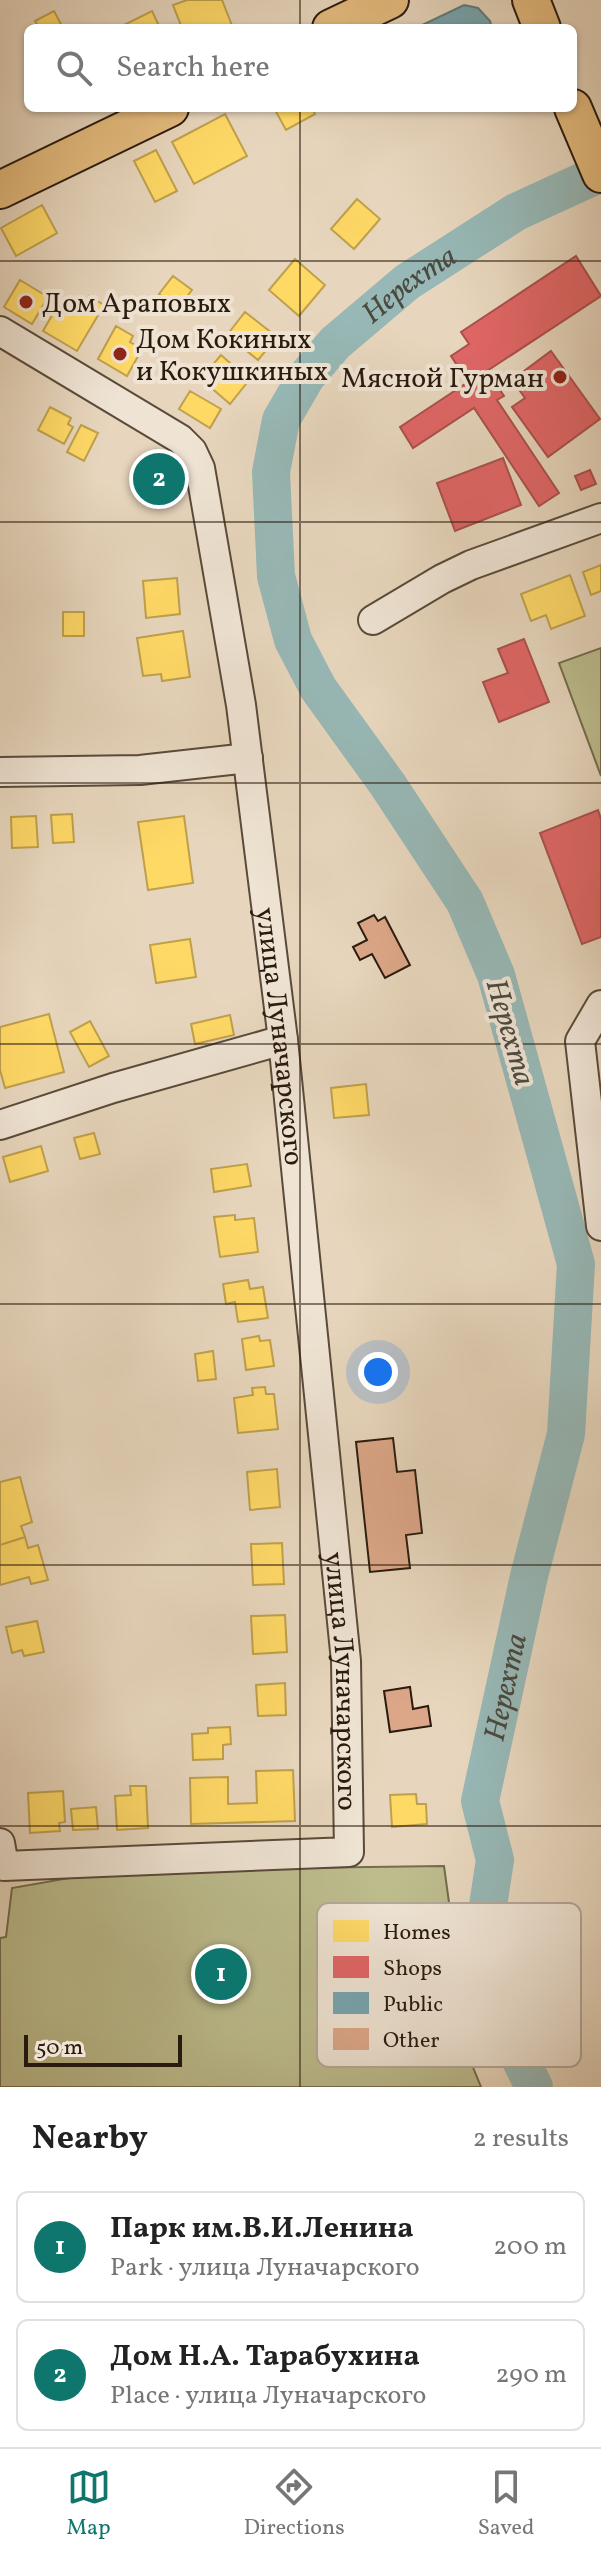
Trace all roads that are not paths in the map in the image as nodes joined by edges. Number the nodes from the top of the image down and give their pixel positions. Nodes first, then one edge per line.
1 (390, 0) edge
2 (531, 0) edge
3 (339, 24) edge
4 (540, 24) edge
5 (162, 112) edge
6 (575, 112) edge
7 (601, 174) edge
8 (0, 190) edge
9 (0, 331) edge
10 (601, 518) edge
11 (373, 620) dead end
12 (248, 758) junction
13 (0, 772) edge
14 (601, 1005) edge
15 (283, 1040) junction
16 (0, 1125) edge
17 (601, 1226) edge
18 (2, 1855) edge

1 - 3 main road
2 - 4 main road
5 - 8 main road
6 - 7 main road
9 - 12 street, улица Луначарского
10 - 11 street
12 - 13 street
12 - 15 street, улица Луначарского
14 - 17 street
15 - 16 street
15 - 18 street, улица Луначарского

